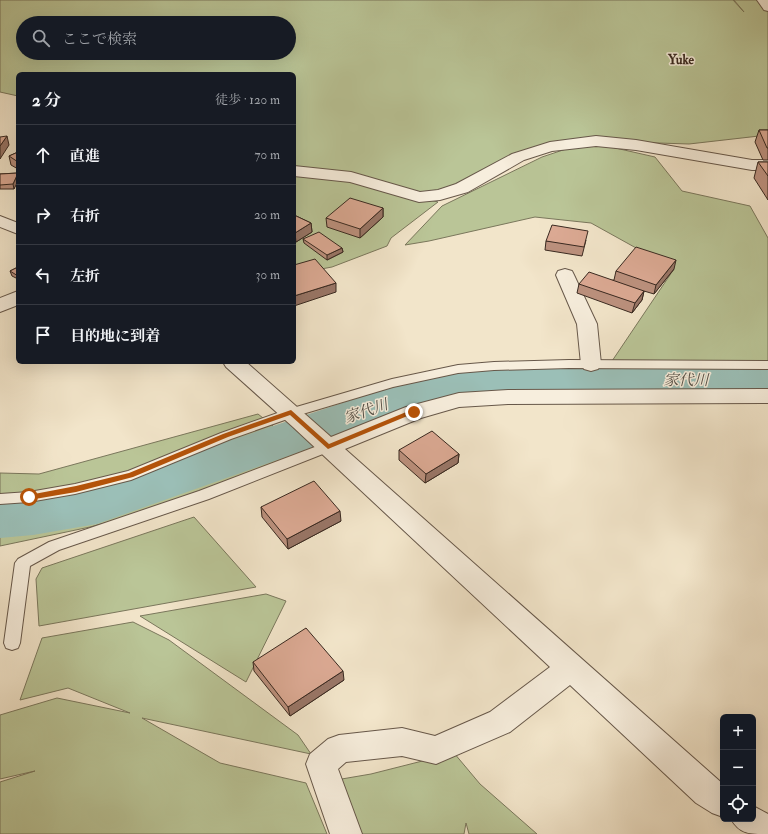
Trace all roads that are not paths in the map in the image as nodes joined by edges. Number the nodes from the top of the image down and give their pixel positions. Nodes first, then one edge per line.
1 (763, 0) edge
2 (768, 7) edge
3 (768, 165) edge
4 (296, 171) edge
5 (0, 220) edge
6 (16, 228) edge
7 (565, 275) dead end
8 (16, 298) edge
9 (0, 306) edge
10 (235, 364) edge
11 (591, 364) junction
12 (768, 365) edge
13 (768, 396) edge
14 (296, 417) junction
15 (328, 447) junction
16 (0, 499) edge
17 (12, 643) dead end
18 (571, 667) junction
19 (720, 800) edge
20 (752, 822) edge
21 (768, 833) edge
22 (346, 834) edge

1 - 2 street
3 - 4 street
5 - 6 street
7 - 11 street
8 - 9 street
10 - 14 street
11 - 12 lane
11 - 14 lane
13 - 15 street
14 - 15 street
14 - 16 lane
15 - 17 lane
15 - 18 street
18 - 19 street
18 - 22 street
20 - 21 street

